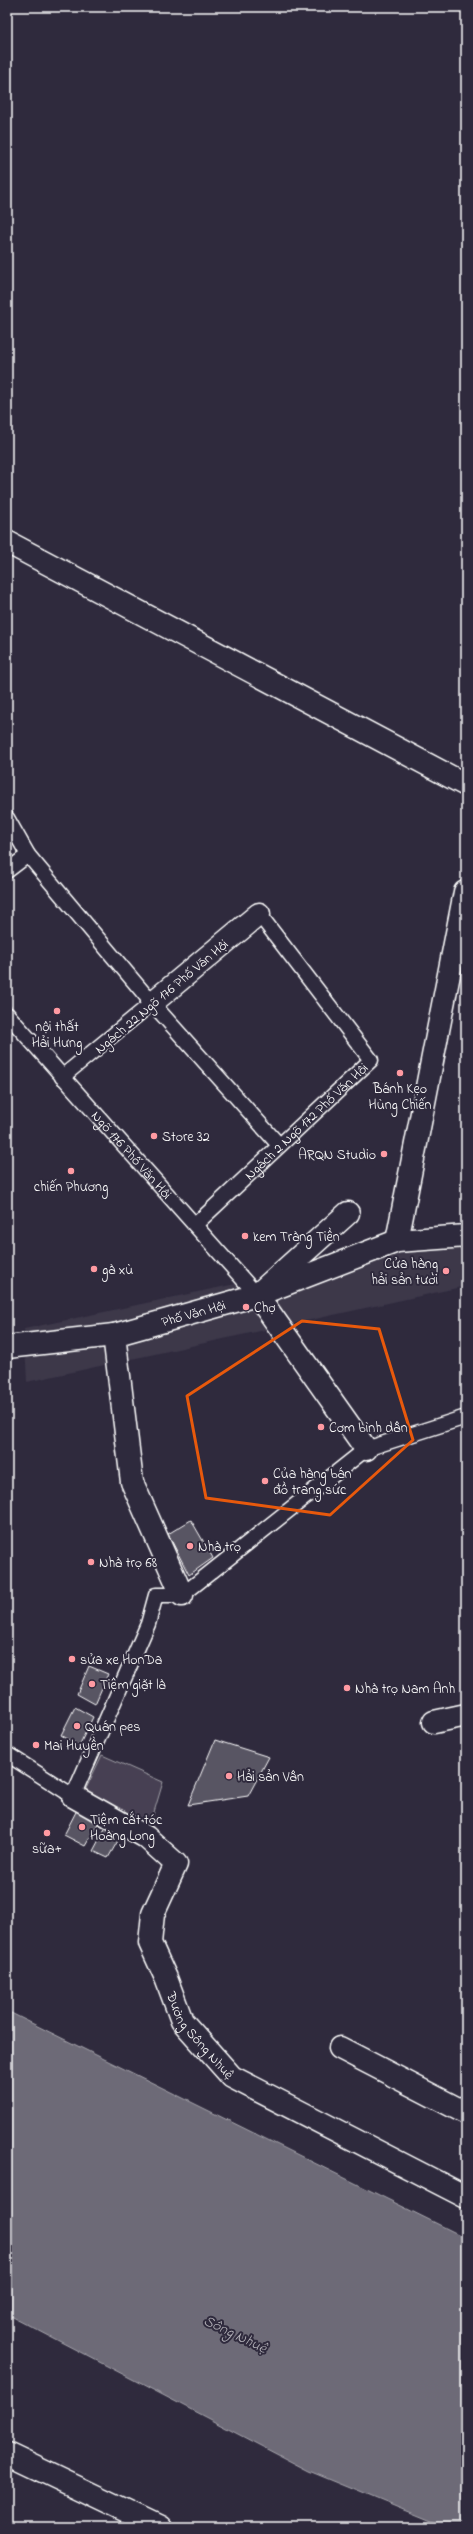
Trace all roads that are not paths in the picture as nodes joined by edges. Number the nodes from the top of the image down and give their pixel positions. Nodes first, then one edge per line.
1 (7, 542) edge
2 (466, 785) edge
3 (7, 818) edge
4 (28, 856) junction
5 (7, 871) edge
6 (465, 892) dead end
7 (260, 914) joint
8 (152, 1003) junction
9 (9, 1018) edge
10 (62, 1077) junction
11 (279, 1145) junction
12 (348, 1213) dead end
13 (195, 1225) junction
14 (466, 1236) edge
15 (397, 1241) junction
16 (257, 1295) junction
17 (114, 1335) junction
18 (7, 1348) edge
19 (466, 1417) edge
20 (366, 1449) junction
21 (182, 1595) junction
22 (466, 1715) edge
23 (434, 1722) dead end
24 (7, 1754) edge
25 (73, 1796) junction
26 (340, 2048) dead end
27 (466, 2113) edge
28 (466, 2197) edge
29 (7, 2454) edge
30 (160, 2527) edge

1 - 2 street
3 - 4 lane
4 - 5 lane
4 - 8 lane
6 - 15 street
7 - 8 street, Ngách 22 Ngõ 176 Phố Văn Hội
7 - 11 lane, Ngách 2 Ngõ 172 Phố Văn Hội
8 - 10 lane, Ngách 22 Ngõ 176 Phố Văn Hội
8 - 11 lane
9 - 10 lane, Ngõ 176 Phố Văn Hội
10 - 13 lane, Ngõ 176 Phố Văn Hội
11 - 13 lane, Ngách 2 Ngõ 172 Phố Văn Hội
12 - 16 street
13 - 16 lane, Ngõ 176 Phố Văn Hội
14 - 15 street, Phố Văn Hội
15 - 16 street, Phố Văn Hội
16 - 17 street, Phố Văn Hội
16 - 20 street
17 - 18 street, Phố Văn Hội
17 - 21 street
19 - 20 lane
20 - 21 lane
21 - 25 lane
22 - 23 street
24 - 25 lane
25 - 28 street, Đường Sông Nhuệ
26 - 27 street
29 - 30 street

